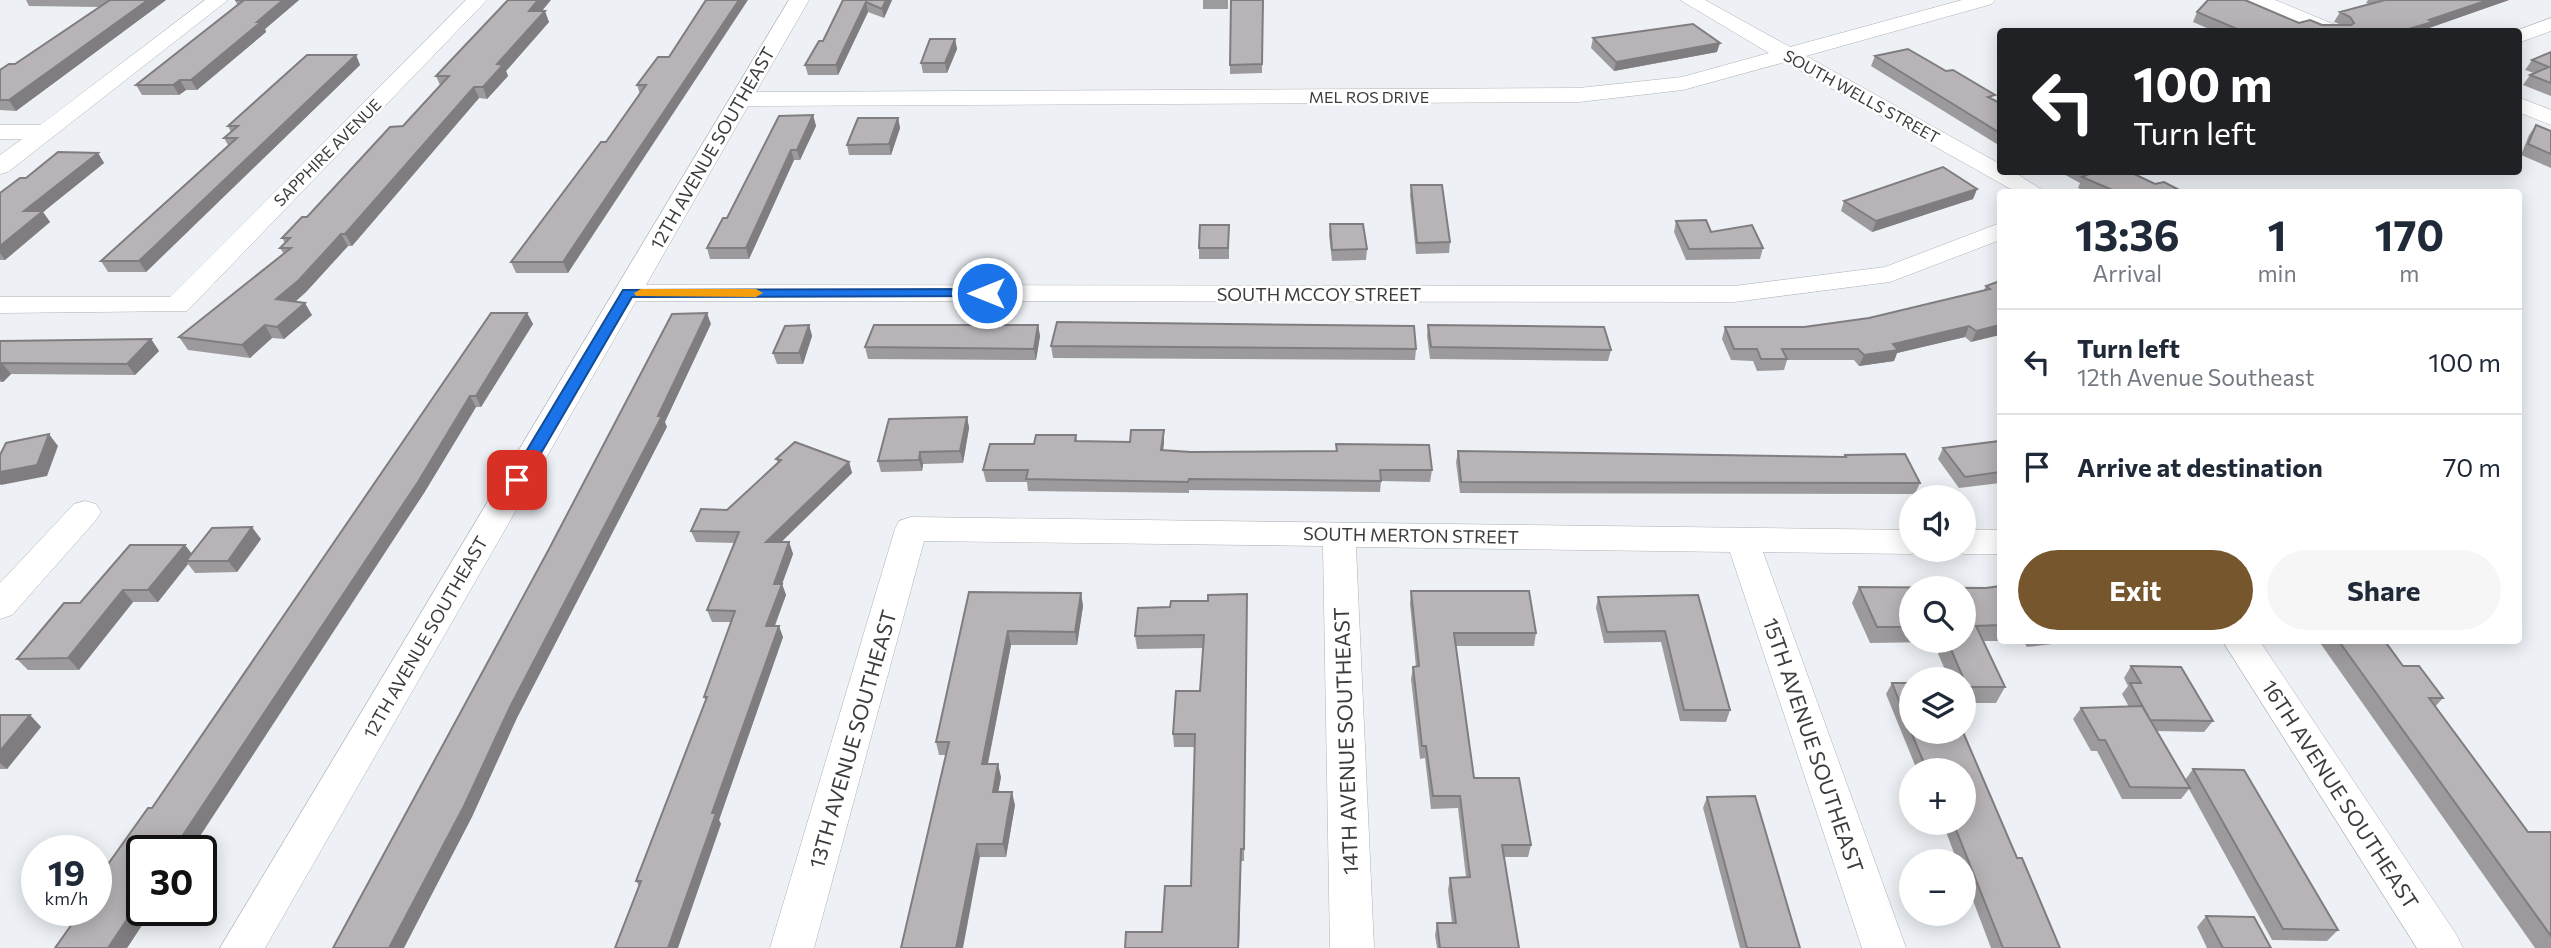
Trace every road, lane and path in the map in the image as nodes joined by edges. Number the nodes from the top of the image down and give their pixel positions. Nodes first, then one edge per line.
1 (218, 0) edge
2 (477, 0) edge
3 (799, 0) edge
4 (1690, 0) edge
5 (1985, 0) edge
6 (2258, 0) edge
7 (2551, 24) edge
8 (2326, 28) edge
9 (2522, 35) edge
10 (1789, 55) junction
11 (741, 99) junction
12 (2522, 106) edge
13 (2551, 118) edge
14 (0, 132) edge
15 (45, 132) junction
16 (0, 167) edge
17 (1997, 172) edge
18 (2003, 175) edge
19 (2028, 189) edge
20 (1997, 232) edge
21 (627, 293) junction
22 (0, 305) edge
23 (85, 512) dead end
24 (911, 530) joint
25 (1339, 533) junction
26 (1743, 541) junction
27 (1899, 542) edge
28 (1976, 542) edge
29 (1997, 542) edge
30 (0, 606) edge
31 (2243, 644) edge
32 (243, 948) edge
33 (792, 948) edge
34 (1352, 948) edge
35 (1884, 948) edge
36 (2441, 948) edge

1 - 15 street
2 - 22 street, SAPPHIRE AVENUE
3 - 11 street, 12TH AVENUE SOUTHEAST
4 - 10 street, SOUTH WELLS STREET
5 - 10 street, MEL ROS DRIVE
6 - 8 street
7 - 9 street
10 - 11 street, MEL ROS DRIVE
10 - 17 street, SOUTH WELLS STREET
11 - 21 street, 12TH AVENUE SOUTHEAST
12 - 13 street
14 - 15 street
15 - 16 street
18 - 19 street, SOUTH WELLS STREET
20 - 21 street, SOUTH MCCOY STREET
21 - 32 street, 12TH AVENUE SOUTHEAST
23 - 30 street
24 - 25 street, SOUTH MERTON STREET
24 - 33 street, 13TH AVENUE SOUTHEAST
25 - 26 street, SOUTH MERTON STREET
25 - 34 street, 14TH AVENUE SOUTHEAST
26 - 27 street, SOUTH MERTON STREET
26 - 35 street, 15TH AVENUE SOUTHEAST
28 - 29 street
31 - 36 street, 16TH AVENUE SOUTHEAST

